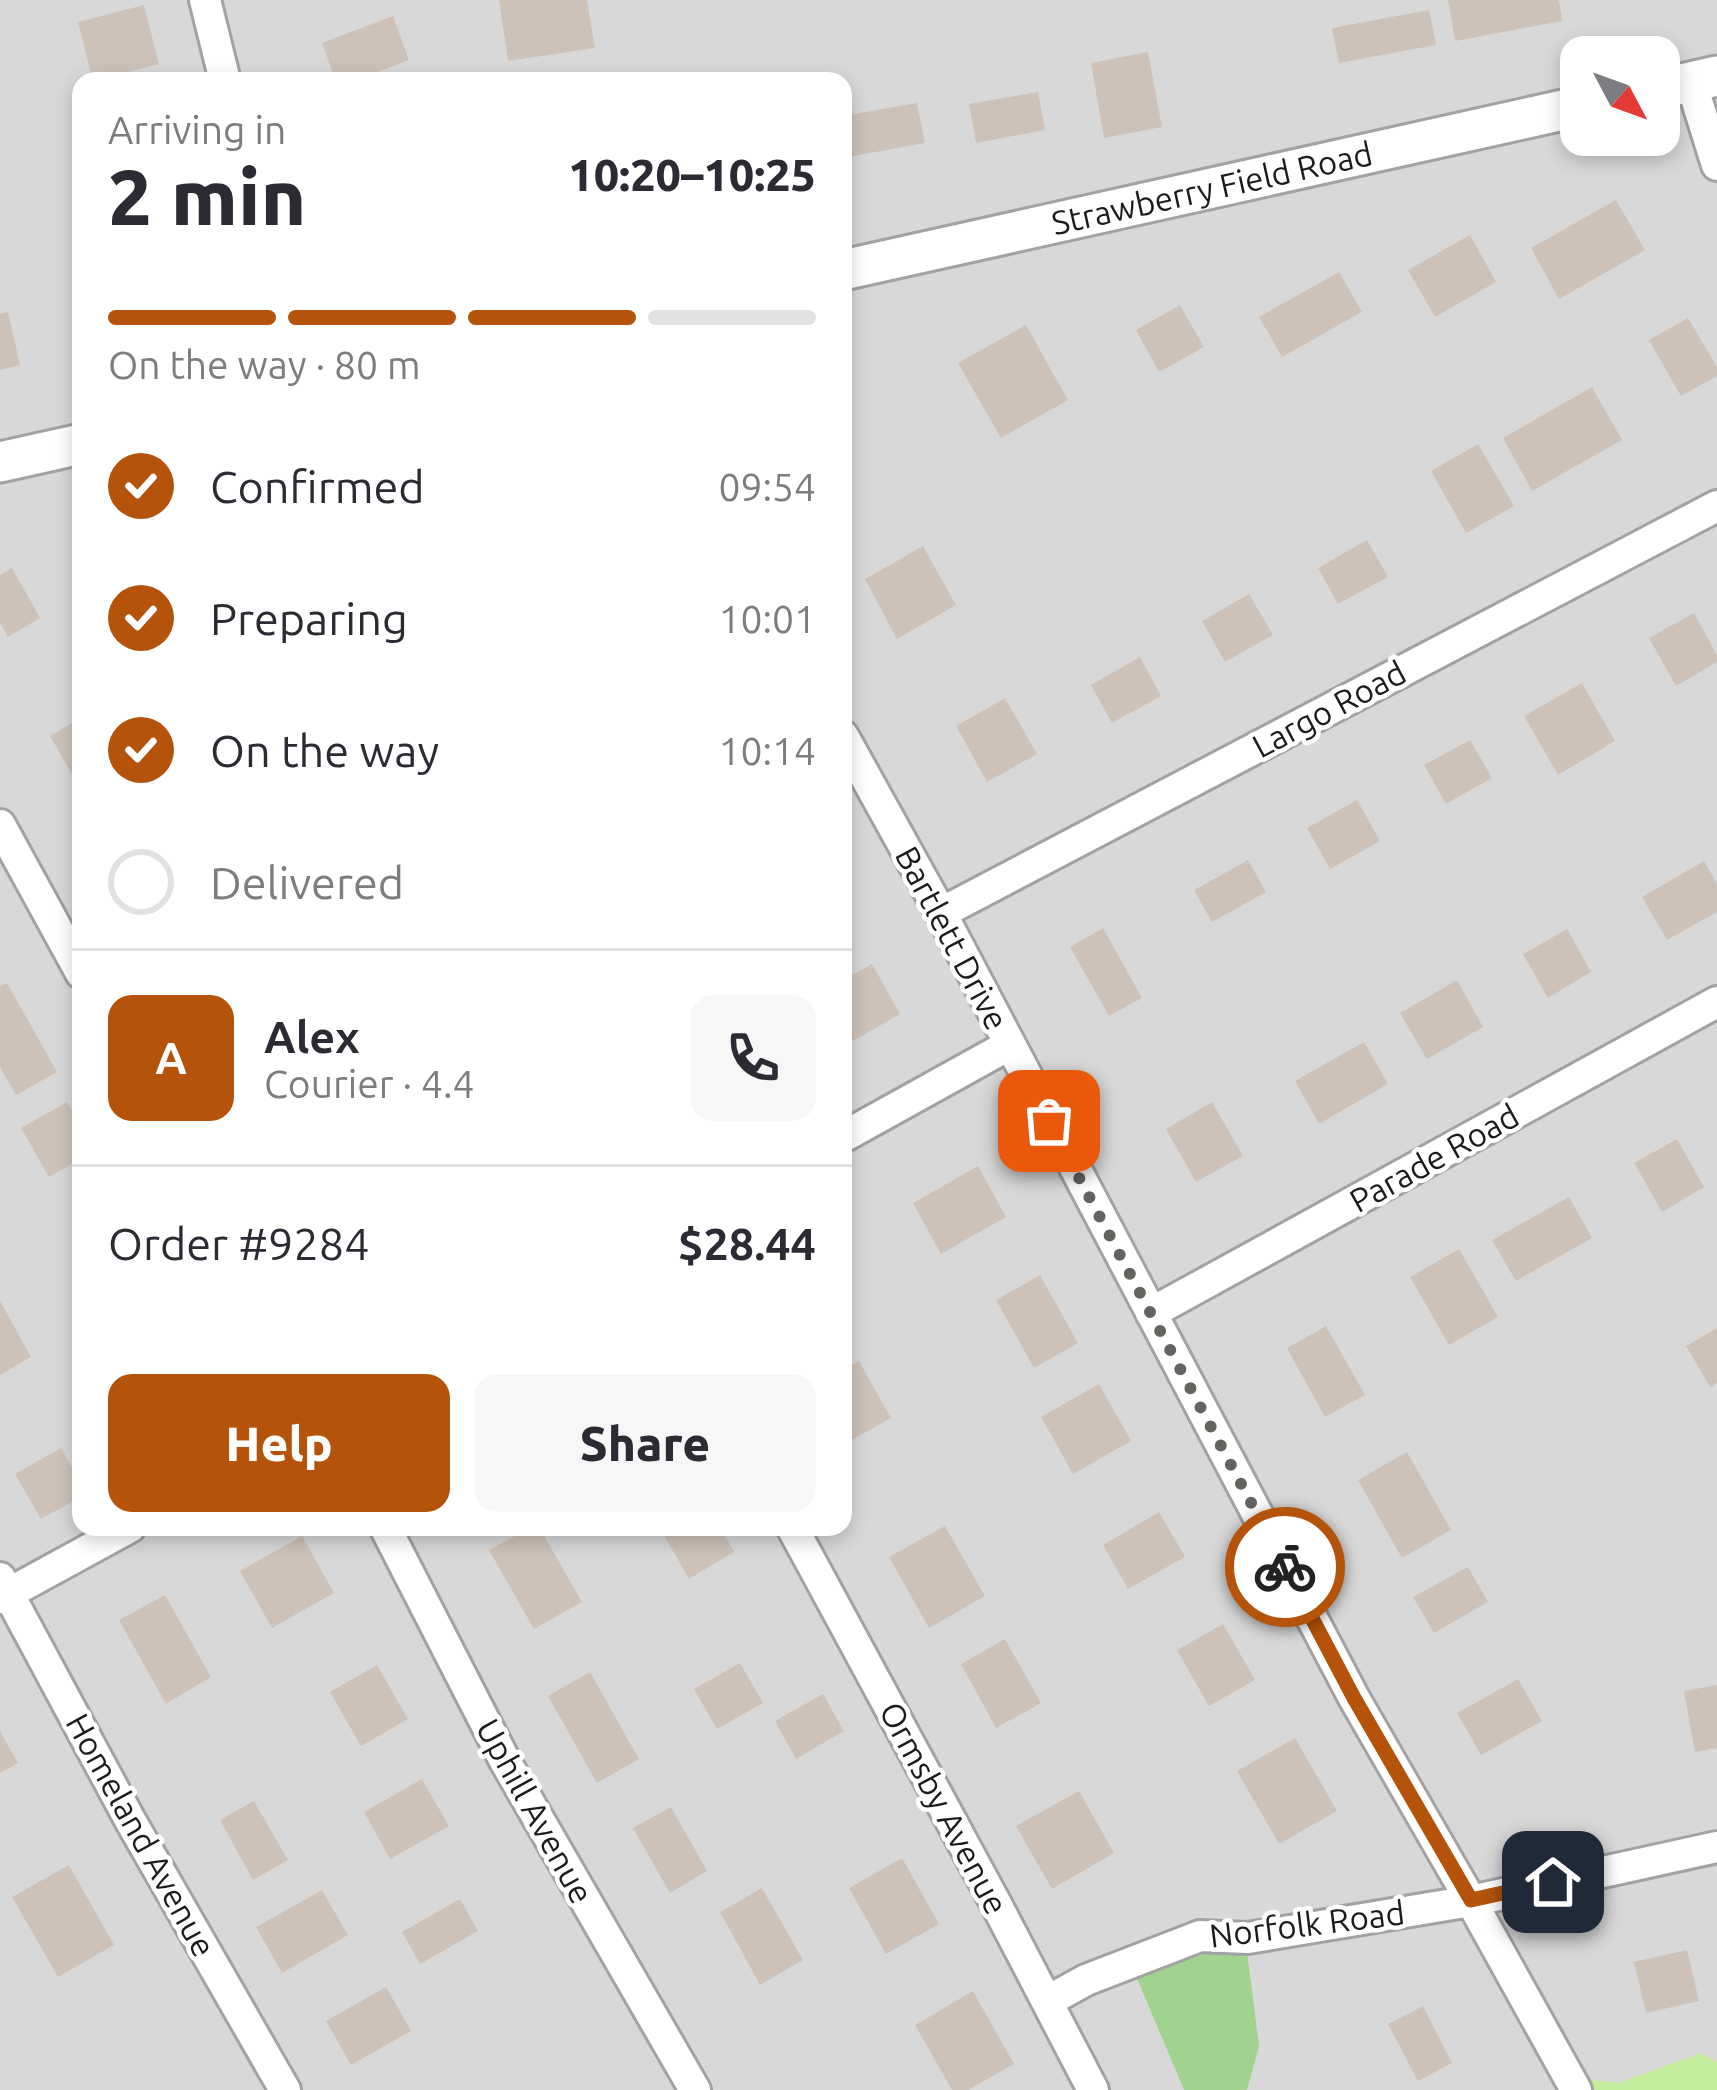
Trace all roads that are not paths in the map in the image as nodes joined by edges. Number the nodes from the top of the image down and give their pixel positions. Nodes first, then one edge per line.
1 (205, 0) edge
2 (223, 72) edge
3 (1689, 82) edge
4 (1560, 111) edge
5 (1717, 165) edge
6 (852, 268) edge
7 (72, 446) edge
8 (0, 462) edge
9 (1717, 506) edge
10 (852, 752) edge
11 (0, 825) edge
12 (941, 913) junction
13 (72, 957) edge
14 (1717, 1002) edge
15 (1009, 1045) junction
16 (852, 1132) edge
17 (1151, 1313) junction
18 (112, 1536) edge
19 (390, 1536) edge
20 (797, 1536) edge
21 (3, 1590) edge
22 (1717, 1847) edge
23 (1471, 1900) junction
24 (1048, 2001) junction
25 (285, 2090) edge
26 (695, 2090) edge
27 (1093, 2090) edge
28 (1576, 2090) edge

1 - 2 street
3 - 5 street
4 - 6 street, Strawberry Field Road
7 - 8 street
9 - 12 street, Largo Road
10 - 12 street, Bartlett Drive
11 - 13 street
12 - 15 street, Bartlett Drive
14 - 17 street, Parade Road
15 - 16 street
15 - 17 street, Bartlett Drive
17 - 23 street, Bartlett Drive
18 - 21 street
19 - 26 street, Uphill Avenue
20 - 24 street, Ormsby Avenue
21 - 25 street, Homeland Avenue
22 - 23 street, Norfolk Road
23 - 24 street, Norfolk Road
23 - 28 street, Bartlett Drive
24 - 27 street, Ormsby Avenue

